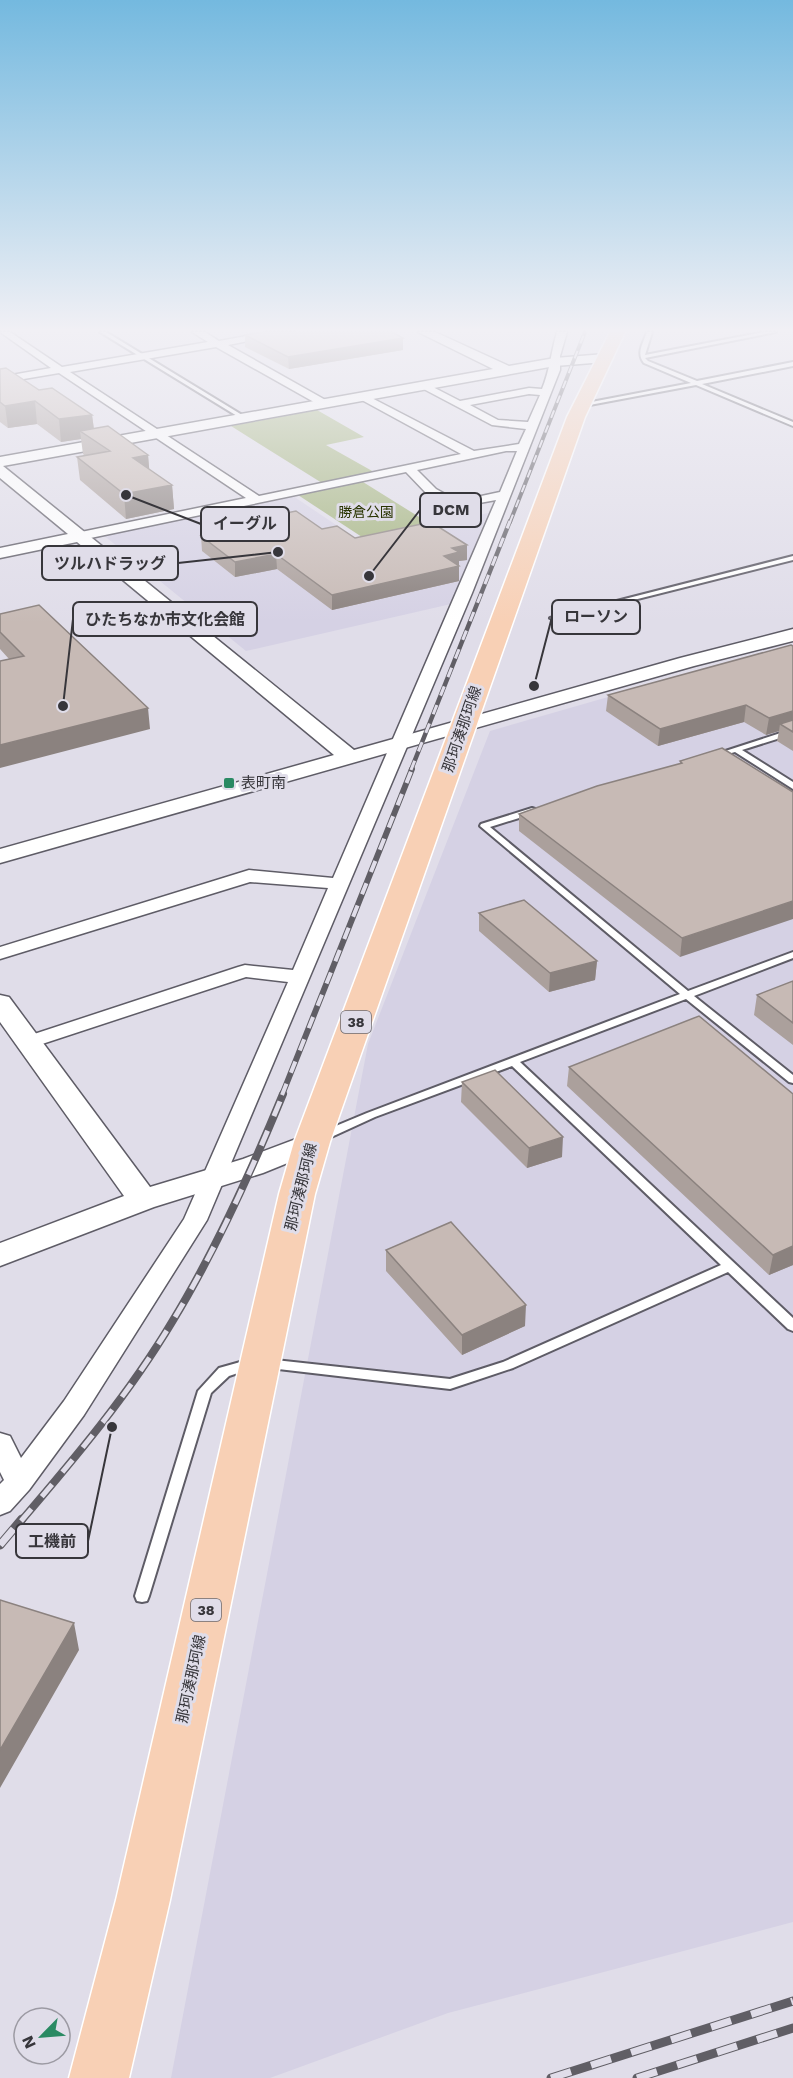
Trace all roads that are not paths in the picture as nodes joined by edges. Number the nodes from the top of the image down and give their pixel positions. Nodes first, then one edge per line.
1 (149, 429) edge
2 (184, 429) edge
3 (423, 429) edge
4 (531, 429) edge
5 (573, 429) edge
6 (157, 434) junction
7 (523, 447) junction
8 (472, 455) junction
9 (0, 462) edge
10 (408, 468) junction
11 (0, 470) edge
12 (504, 495) junction
13 (256, 500) junction
14 (81, 536) junction
15 (0, 553) edge
16 (793, 558) edge
17 (554, 618) dead end
18 (793, 635) edge
19 (463, 726) junction
20 (793, 731) edge
21 (398, 744) junction
22 (736, 749) junction
23 (351, 758) junction
24 (702, 760) edge
25 (793, 786) edge
26 (542, 808) edge
27 (0, 856) edge
28 (341, 884) junction
29 (0, 953) edge
30 (793, 955) edge
31 (301, 977) junction
32 (687, 995) junction
33 (0, 1003) edge
34 (28, 1042) junction
35 (513, 1061) junction
36 (793, 1080) edge
37 (312, 1142) junction
38 (216, 1176) junction
39 (143, 1200) junction
40 (0, 1255) edge
41 (730, 1266) junction
42 (793, 1326) edge
43 (260, 1363) junction
44 (0, 1444) edge
45 (19, 1482) junction
46 (0, 1503) edge
47 (142, 1596) dead end
48 (99, 2078) edge

1 - 6 street
2 - 6 street
3 - 8 street
4 - 7 street
5 - 19 main road, 那珂湊那珂線 / 38
6 - 9 street
6 - 13 street
7 - 8 street
7 - 12 street
8 - 10 street
10 - 12 street
10 - 13 street
11 - 14 street
12 - 21 street
13 - 14 street
14 - 15 street
14 - 23 street
16 - 17 lane
18 - 19 street
19 - 21 street
19 - 37 main road, 那珂湊那珂線 / 38
20 - 22 lane
21 - 23 street
21 - 28 street
22 - 24 lane
22 - 25 lane
23 - 27 street
26 - 32 lane
28 - 29 street
28 - 31 street
30 - 32 lane
31 - 34 street
31 - 38 street
32 - 35 lane
32 - 36 lane
33 - 34 street
34 - 39 street
35 - 37 lane
35 - 41 lane
37 - 38 street
37 - 43 main road, 那珂湊那珂線 / 38
38 - 39 street
38 - 45 street
39 - 40 street
41 - 42 lane
41 - 43 lane
43 - 47 lane
43 - 48 main road, 那珂湊那珂線 / 38
44 - 45 street
45 - 46 street

